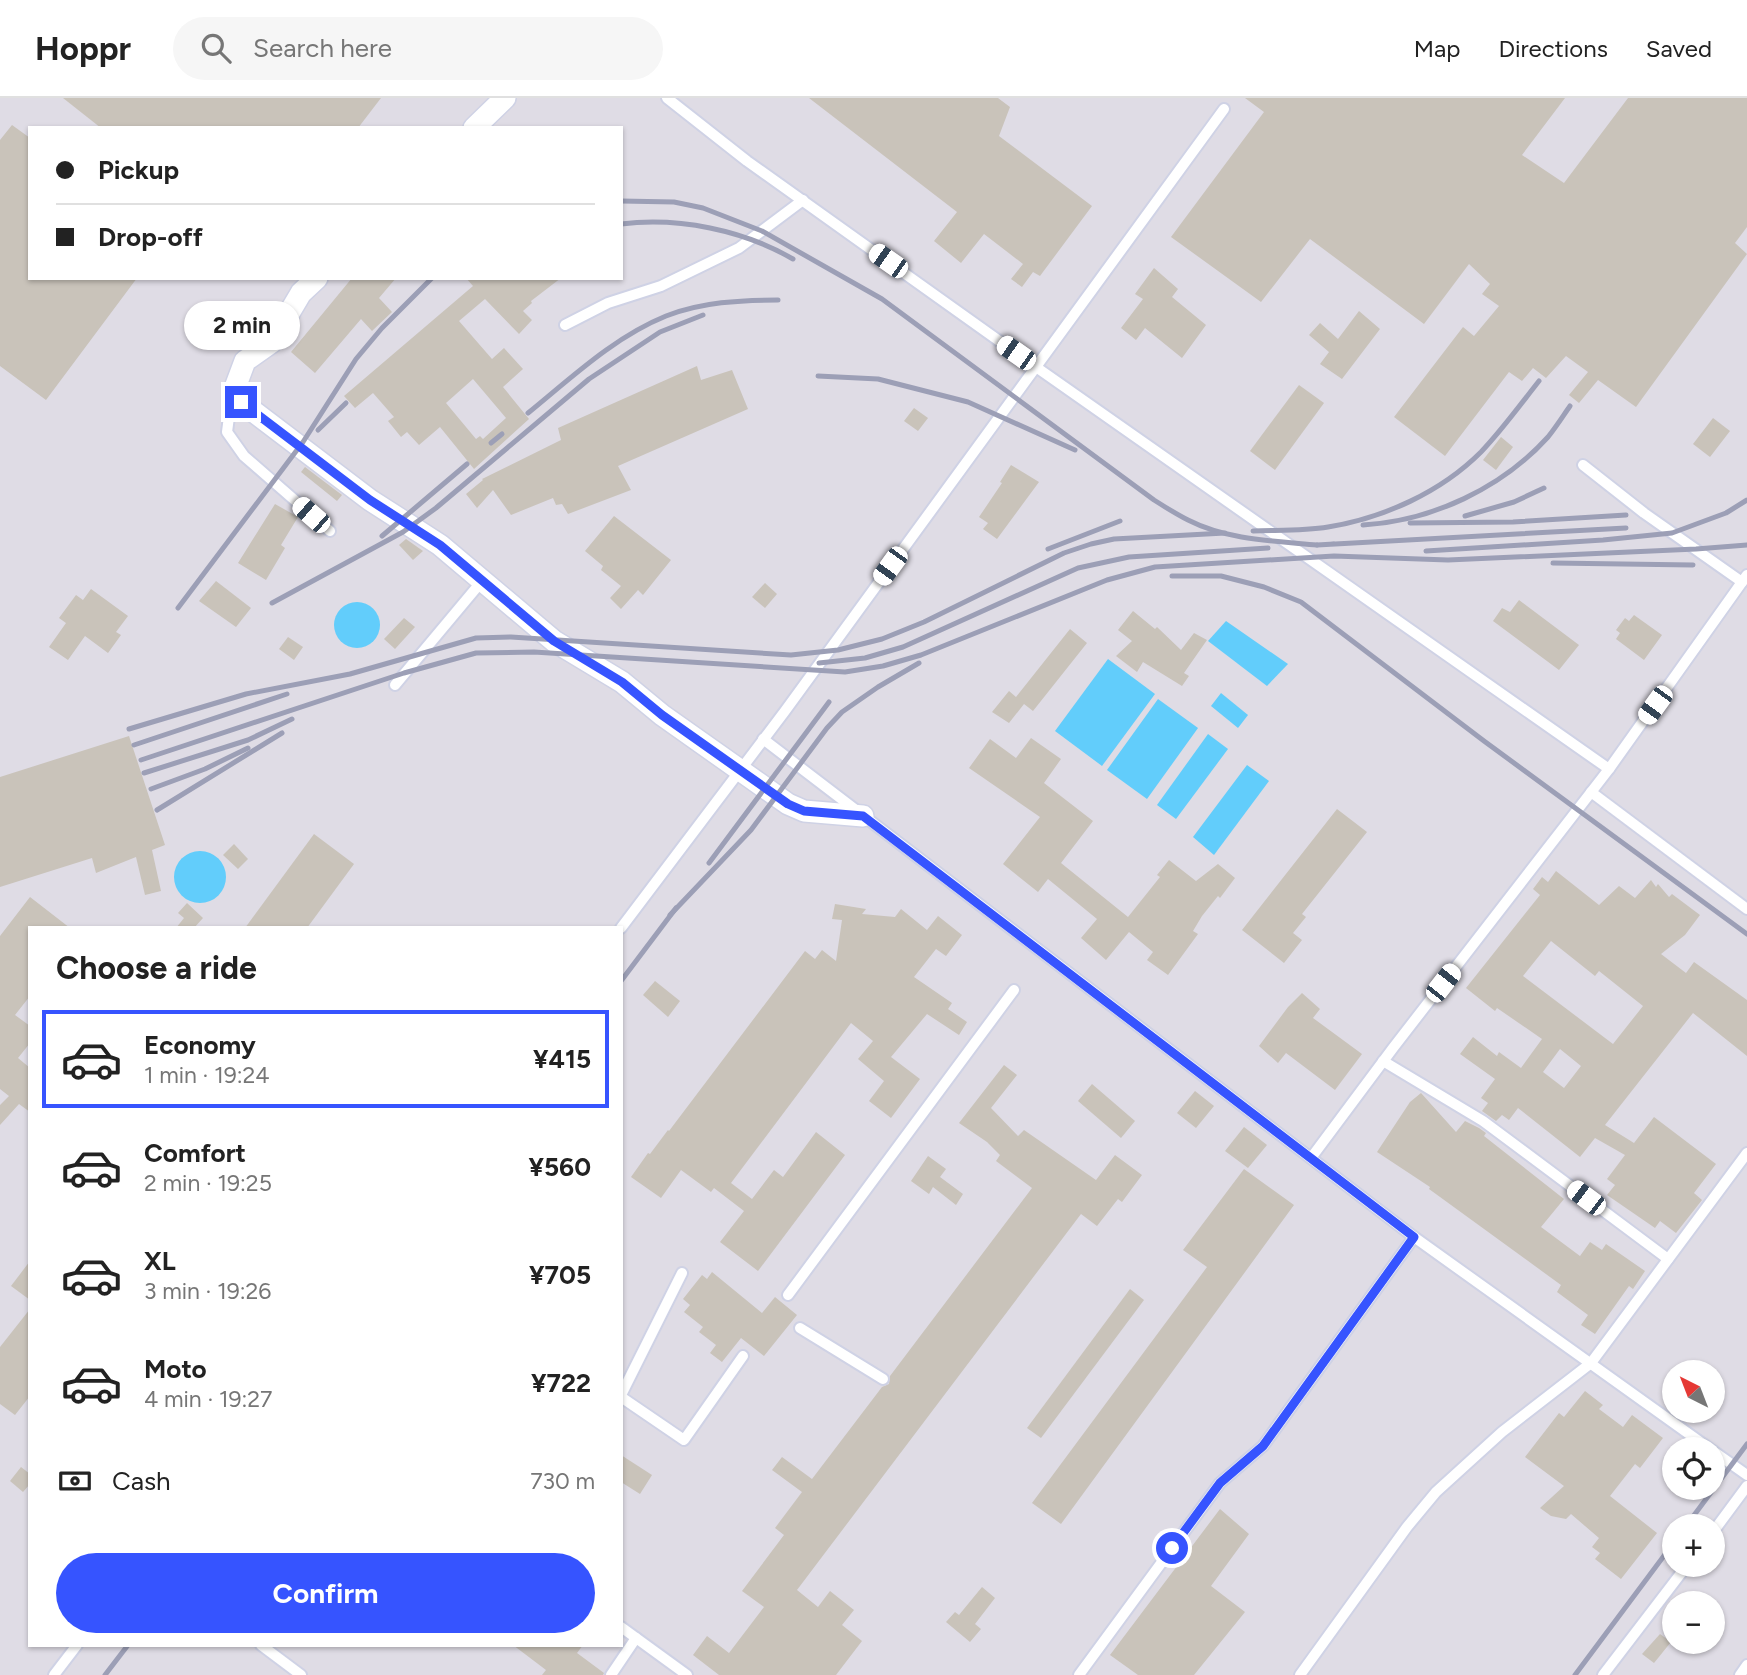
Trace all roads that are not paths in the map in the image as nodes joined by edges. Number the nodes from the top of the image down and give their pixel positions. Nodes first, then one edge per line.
1 (505, 98) edge
2 (667, 98) edge
3 (1223, 109) dead end
4 (476, 126) edge
5 (803, 200) junction
6 (315, 280) edge
7 (565, 325) dead end
8 (1035, 365) junction
9 (233, 393) junction
10 (1583, 466) dead end
11 (330, 531) dead end
12 (1744, 578) edge
13 (482, 581) junction
14 (395, 684) dead end
15 (763, 739) junction
16 (1609, 769) junction
17 (740, 770) junction
18 (1591, 792) junction
19 (863, 816) junction
20 (1747, 909) edge
21 (623, 926) edge
22 (1014, 990) dead end
23 (1383, 1061) junction
24 (1747, 1153) edge
25 (1311, 1158) junction
26 (1414, 1237) junction
27 (1668, 1259) junction
28 (682, 1273) dead end
29 (788, 1295) dead end
30 (800, 1328) dead end
31 (743, 1356) dead end
32 (1591, 1363) junction
33 (883, 1380) dead end
34 (623, 1392) edge
35 (623, 1397) edge
36 (1694, 1437) edge
37 (1725, 1459) edge
38 (1747, 1475) edge
39 (1747, 1486) edge
40 (1725, 1516) edge
41 (1678, 1577) edge
42 (623, 1628) edge
43 (636, 1638) junction
44 (75, 1647) edge
45 (264, 1647) edge
46 (1747, 1665) edge
47 (54, 1675) edge
48 (302, 1675) edge
49 (611, 1675) edge
50 (687, 1675) edge
51 (1079, 1675) edge
52 (1300, 1675) edge
53 (1603, 1675) edge
54 (1740, 1675) edge

1 - 4 street
2 - 5 lane
3 - 8 lane
5 - 7 lane
5 - 8 lane
6 - 9 street
8 - 15 lane
8 - 16 lane
9 - 11 lane
9 - 13 street
10 - 12 lane
12 - 16 lane
13 - 14 lane
13 - 17 street
15 - 17 lane
15 - 19 lane
16 - 18 lane
17 - 19 street
17 - 21 lane
18 - 20 lane
18 - 23 lane
19 - 25 lane
22 - 29 lane
23 - 25 lane
23 - 27 lane
24 - 27 lane
25 - 26 lane
26 - 32 lane
26 - 51 lane
27 - 32 lane
28 - 34 lane
30 - 33 lane
31 - 35 lane
32 - 36 lane
32 - 52 lane
37 - 38 lane
39 - 40 lane
41 - 53 lane
42 - 43 lane
43 - 49 lane
43 - 50 lane
44 - 47 lane
45 - 48 lane
46 - 54 lane

